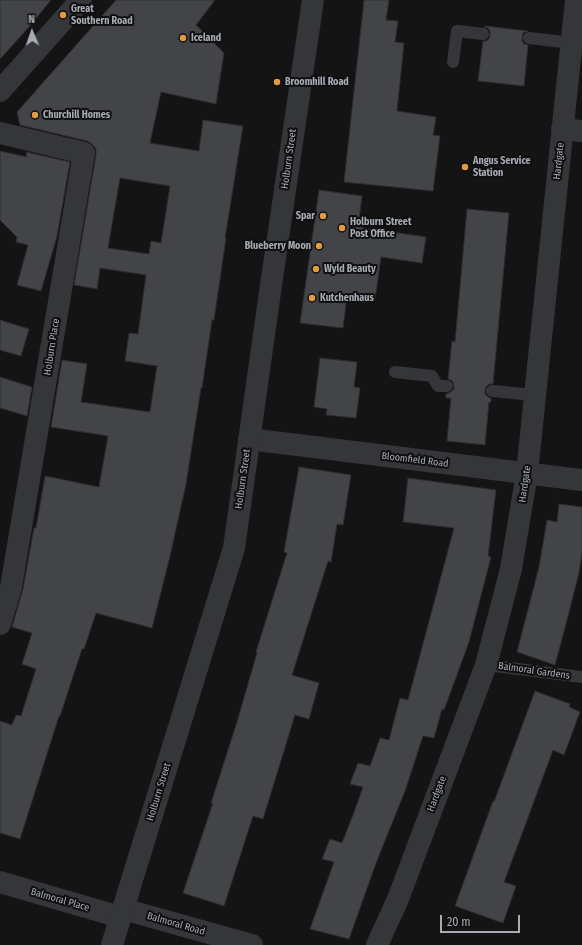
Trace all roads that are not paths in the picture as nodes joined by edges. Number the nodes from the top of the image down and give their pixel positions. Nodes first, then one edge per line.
1 (80, 0) edge
2 (313, 0) edge
3 (576, 0) edge
4 (484, 34) dead end
5 (529, 38) dead end
6 (572, 43) junction
7 (453, 62) dead end
8 (0, 91) edge
9 (572, 130) edge
10 (0, 133) edge
11 (395, 372) dead end
12 (447, 386) dead end
13 (492, 391) dead end
14 (535, 394) junction
15 (249, 439) junction
16 (527, 473) junction
17 (582, 480) edge
18 (6, 585) edge
19 (0, 624) edge
20 (486, 665) junction
21 (582, 677) edge
22 (0, 882) edge
23 (122, 913) junction
24 (112, 945) edge
25 (252, 945) edge
26 (377, 945) edge

1 - 8 street
2 - 15 street, Holburn Street
3 - 6 street, Hardgate
4 - 7 lane
5 - 6 lane
6 - 9 street, Hardgate
9 - 14 street, Hardgate
10 - 18 street, Holburn Place
11 - 12 lane
13 - 14 lane
14 - 16 street, Hardgate
15 - 16 street, Bloomfield Road
15 - 23 street, Holburn Street
16 - 17 street, Bloomfield Road
16 - 20 street, Hardgate
18 - 19 street, Holburn Place
20 - 21 lane, Balmoral Gardens
20 - 26 street, Hardgate
22 - 23 street, Balmoral Place
23 - 24 street, Holburn Street
23 - 25 street, Balmoral Road

